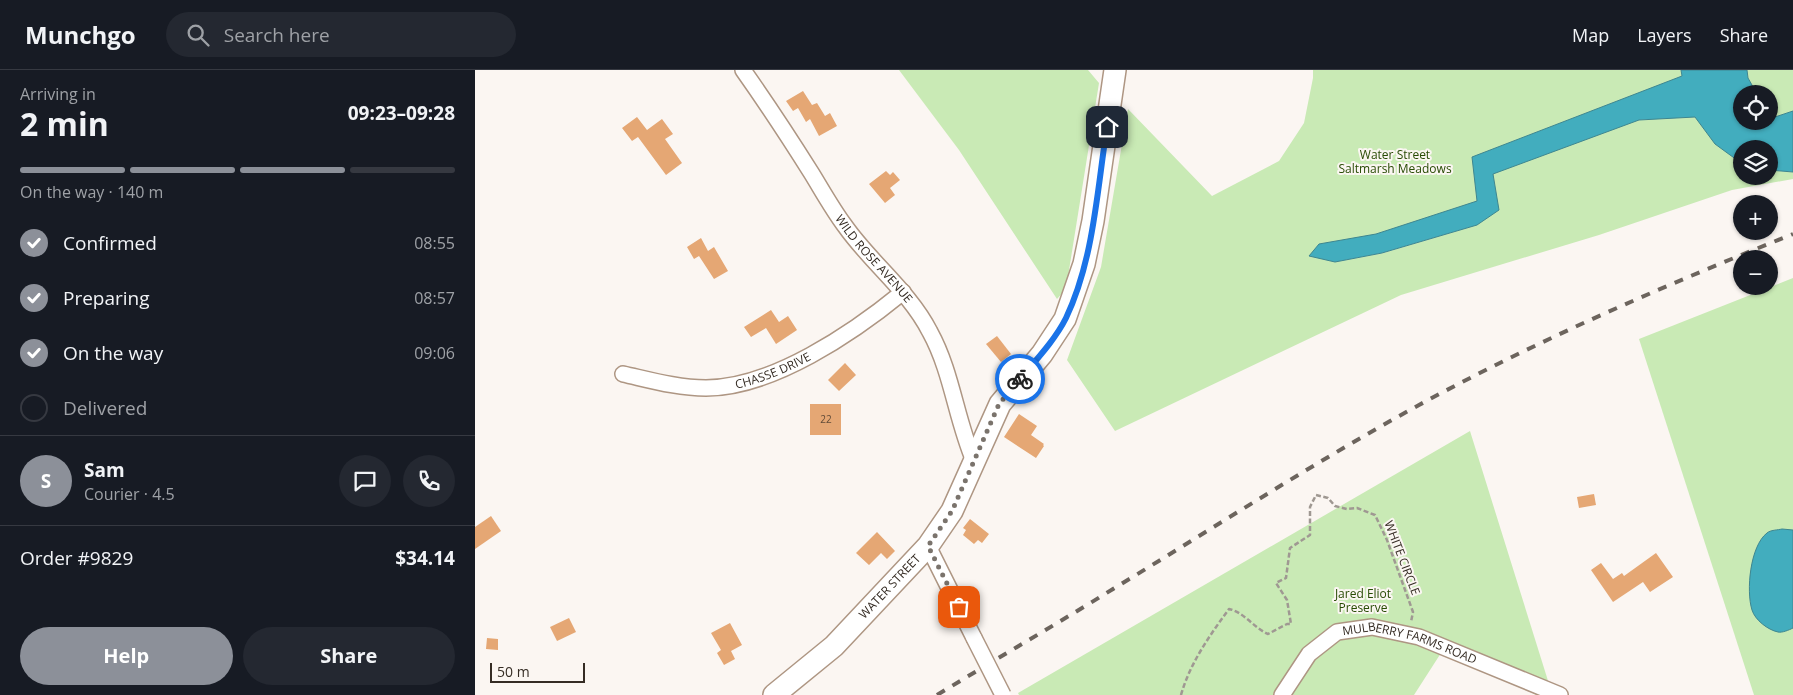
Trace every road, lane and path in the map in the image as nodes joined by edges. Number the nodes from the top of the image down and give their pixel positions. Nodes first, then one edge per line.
1 (743, 70) edge
2 (1115, 70) edge
3 (903, 292) junction
4 (623, 374) dead end
5 (974, 461) junction
6 (928, 546) junction
7 (1409, 635) junction
8 (774, 695) edge
9 (1003, 695) edge
10 (1181, 695) edge
11 (1282, 695) edge
12 (1560, 695) edge

1 - 3 street, WILD ROSE AVENUE
2 - 5 main road, WATER STREET
3 - 4 street, CHASSE DRIVE
3 - 5 street, WILD ROSE AVENUE
5 - 6 main road, WATER STREET
6 - 8 main road, WATER STREET
6 - 9 street, bridge
7 - 10 path, WHITE CIRCLE
7 - 11 street, MULBERRY FARMS ROAD
7 - 12 street, MULBERRY FARMS ROAD

